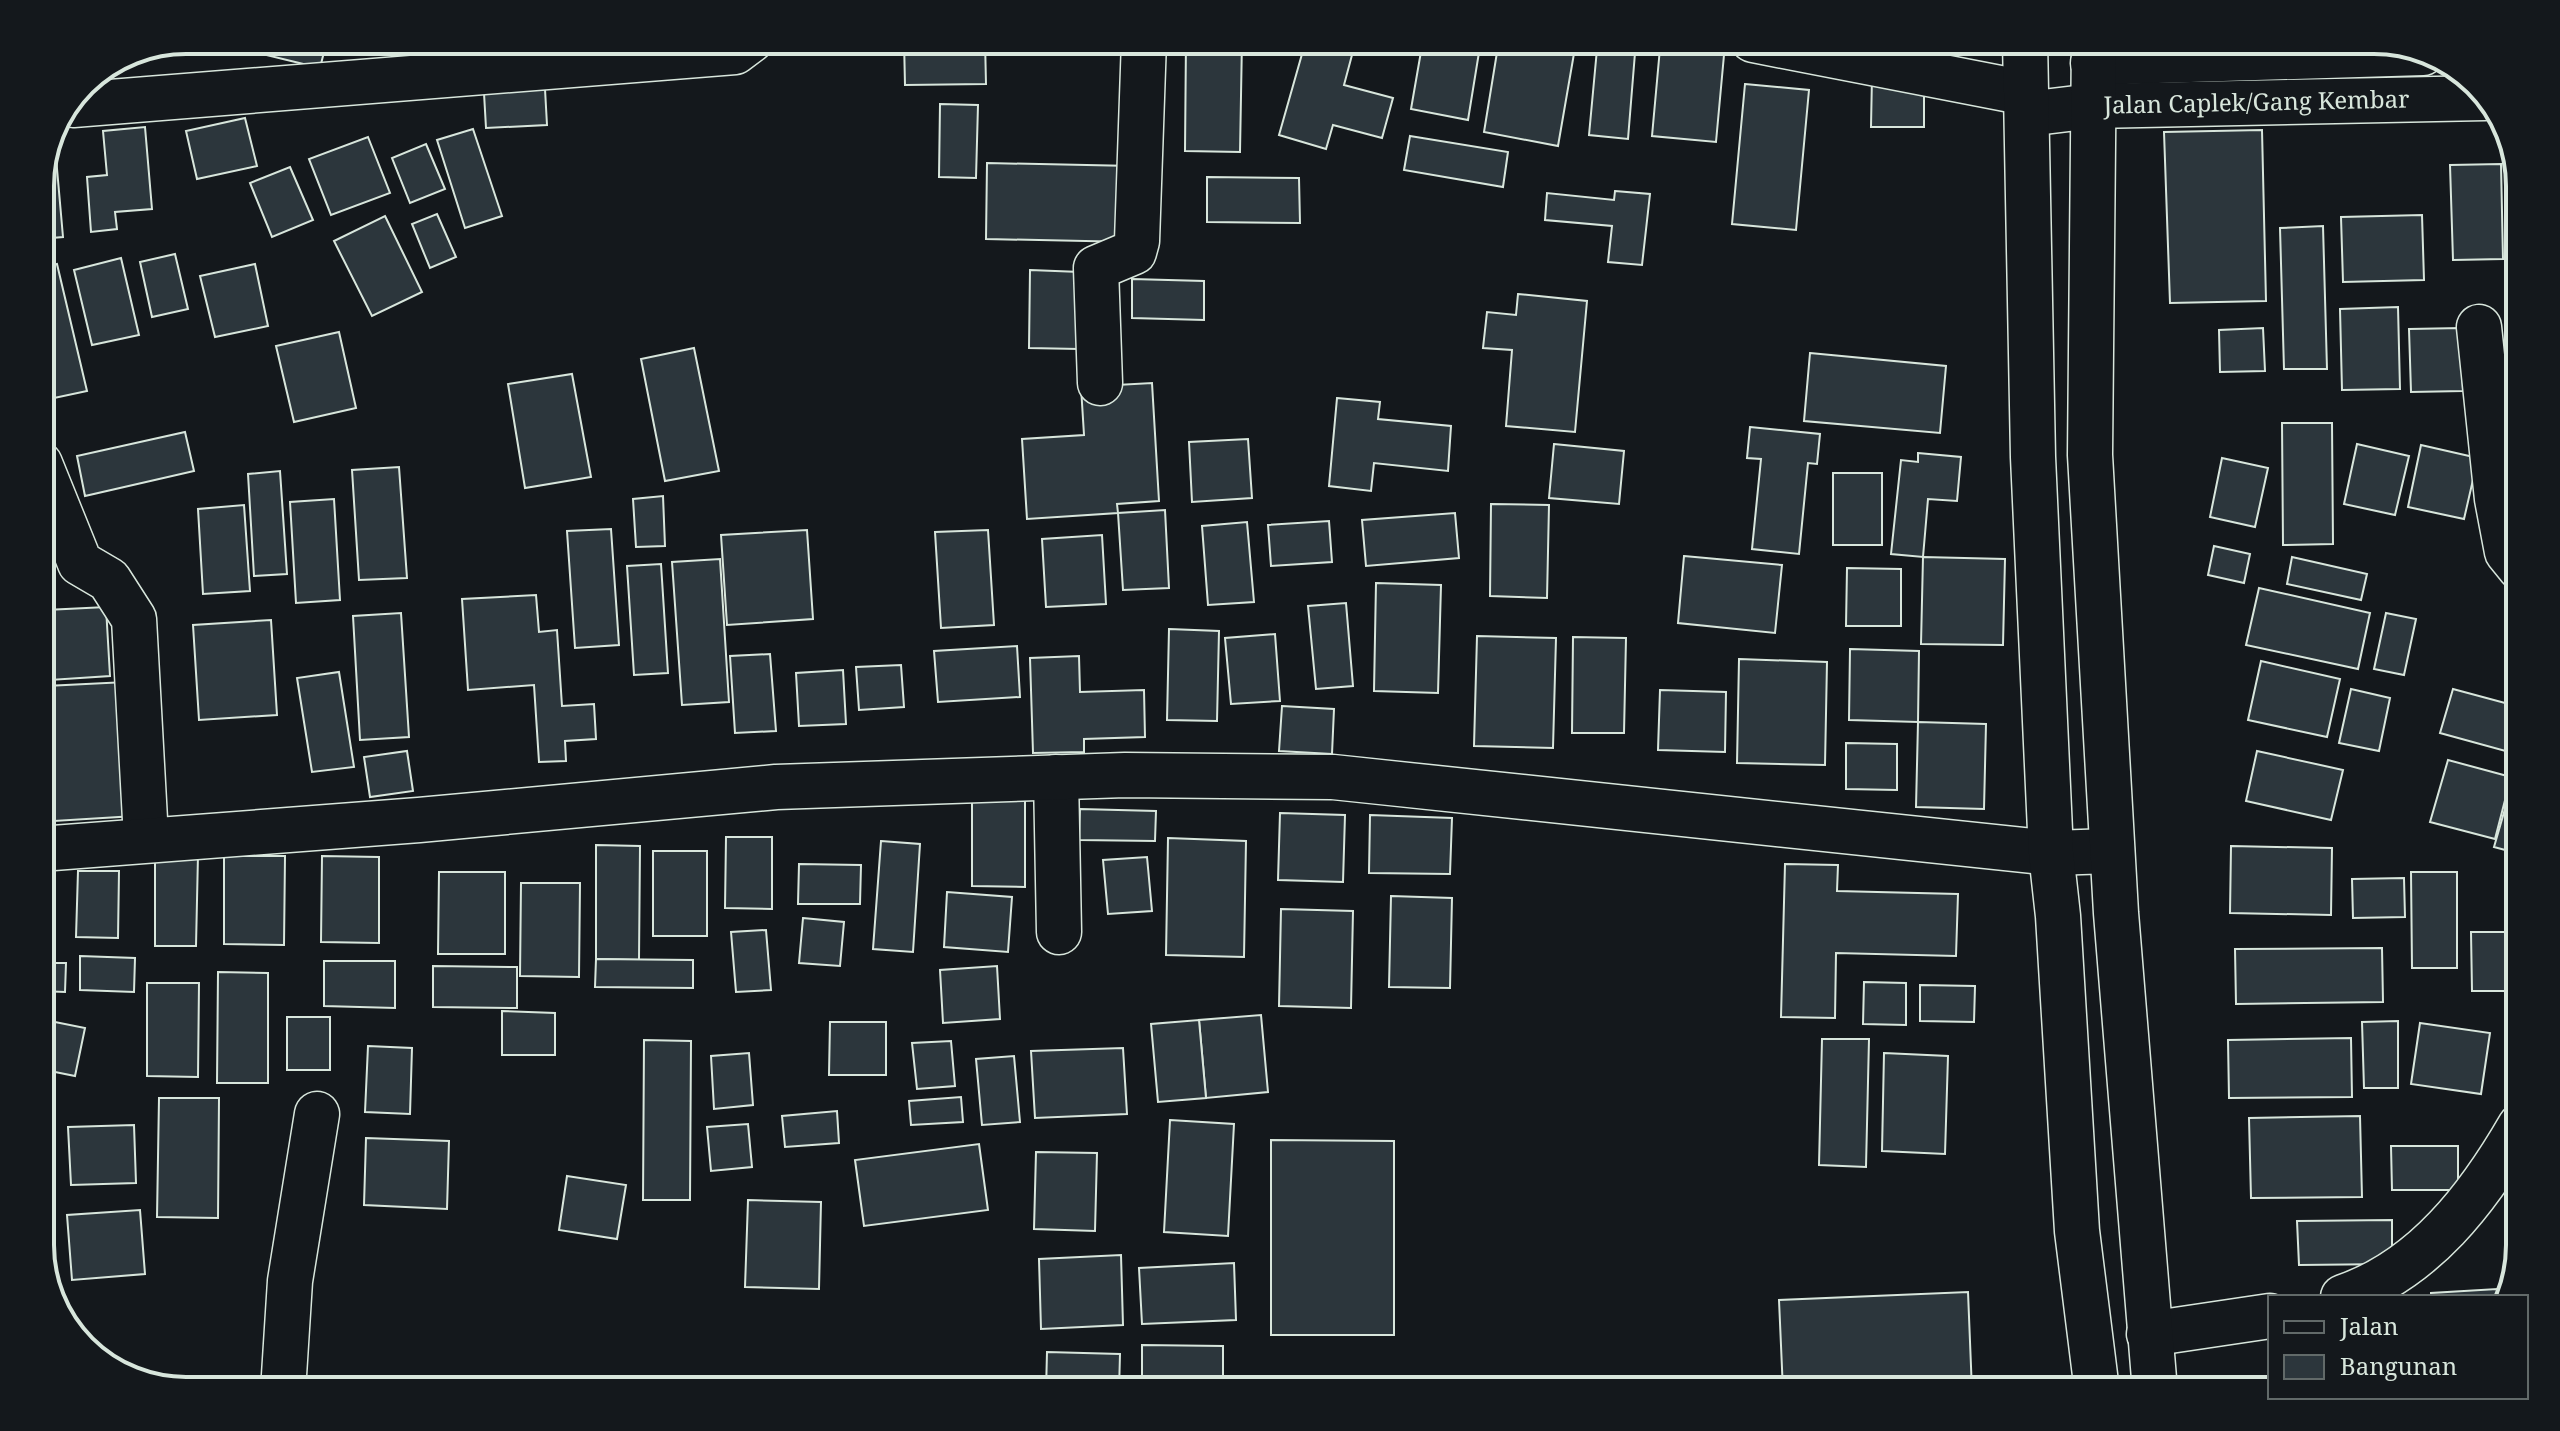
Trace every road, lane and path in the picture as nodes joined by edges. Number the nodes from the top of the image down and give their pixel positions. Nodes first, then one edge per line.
1 (710, 54) edge
2 (1144, 54) edge
3 (1813, 54) edge
4 (2025, 54) edge
5 (2094, 54) edge
6 (2472, 98) edge
7 (83, 104) edge
8 (2026, 104) junction
9 (2093, 106) junction
10 (2479, 327) dead end
11 (1100, 383) dead end
12 (54, 499) edge
13 (2506, 547) edge
14 (1056, 777) junction
15 (146, 838) junction
16 (54, 848) edge
17 (2112, 851) junction
18 (2051, 853) junction
19 (1059, 932) dead end
20 (317, 1114) dead end
21 (2506, 1147) edge
22 (2348, 1295) edge
23 (2268, 1316) edge
24 (2149, 1334) junction
25 (284, 1377) edge
26 (2095, 1377) edge
27 (2154, 1377) edge

1 - 7 main road
2 - 11 main road
3 - 8 main road, Jalan Caplek/Gang Kembar
4 - 8 main road
5 - 9 main road
6 - 9 main road, Jalan Caplek/Gang Kembar
8 - 9 main road, Jalan Caplek/Gang Kembar
8 - 18 main road
9 - 17 main road
10 - 13 main road
12 - 15 main road
14 - 15 main road
14 - 18 main road
14 - 19 main road
15 - 16 main road
17 - 18 main road
17 - 24 main road
18 - 26 main road
20 - 25 main road
21 - 22 main road
23 - 24 main road
24 - 27 main road

